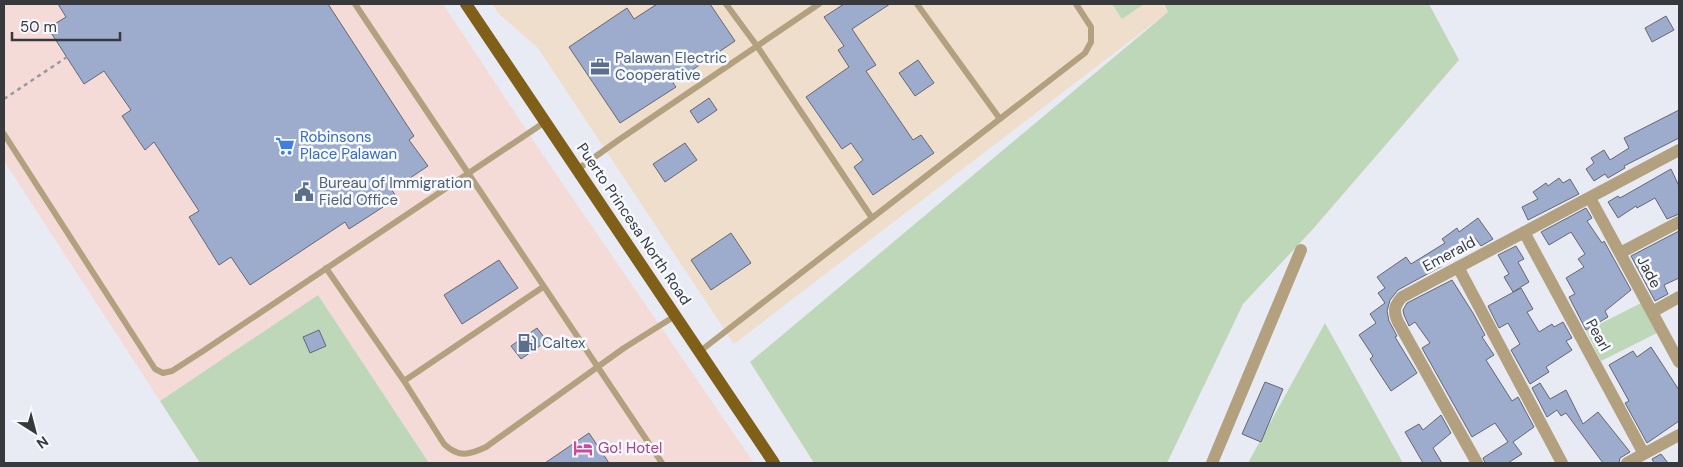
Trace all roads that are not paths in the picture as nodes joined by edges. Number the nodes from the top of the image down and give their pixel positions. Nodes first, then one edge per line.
1 (355, 4) edge
2 (466, 4) edge
3 (726, 4) edge
4 (819, 4) edge
5 (917, 4) edge
6 (1076, 4) edge
7 (757, 46) junction
8 (1000, 119) junction
9 (546, 122) junction
10 (4, 134) edge
11 (1679, 150) edge
12 (578, 169) junction
13 (467, 174) junction
14 (1590, 198) junction
15 (872, 218) junction
16 (1679, 222) edge
17 (1524, 232) junction
18 (1301, 250) dead end
19 (1620, 253) junction
20 (326, 268) junction
21 (1458, 268) junction
22 (543, 287) junction
23 (1679, 298) edge
24 (1652, 312) junction
25 (676, 316) junction
26 (699, 352) junction
27 (1679, 362) edge
28 (596, 367) junction
29 (404, 381) junction
30 (1679, 435) edge
31 (1644, 454) junction
32 (662, 463) edge
33 (774, 463) edge
34 (1212, 463) edge
35 (1477, 463) edge
36 (1562, 463) edge
37 (1627, 463) edge

1 - 13 lane
2 - 9 main road, Puerto Princesa North Road
3 - 7 lane
4 - 7 lane
5 - 8 lane
6 - 8 lane
7 - 12 lane
7 - 15 lane
8 - 15 lane
9 - 12 main road, Puerto Princesa North Road
9 - 13 lane
10 - 20 lane
11 - 14 street, Emerald
12 - 25 main road, Puerto Princesa North Road
13 - 20 lane
13 - 22 lane
14 - 17 street, Emerald
14 - 19 street, Jade
15 - 26 lane
16 - 19 street
17 - 21 street, Emerald
17 - 31 street, Pearl
18 - 34 street
19 - 24 street, Jade
20 - 29 lane
21 - 35 street, Emerald
21 - 36 street
22 - 28 lane
22 - 29 lane
23 - 24 street
24 - 27 street, Jade
25 - 26 main road, Puerto Princesa North Road
25 - 28 lane
26 - 33 main road, Puerto Princesa North Road
28 - 29 lane
28 - 32 lane
30 - 31 street
31 - 37 street

